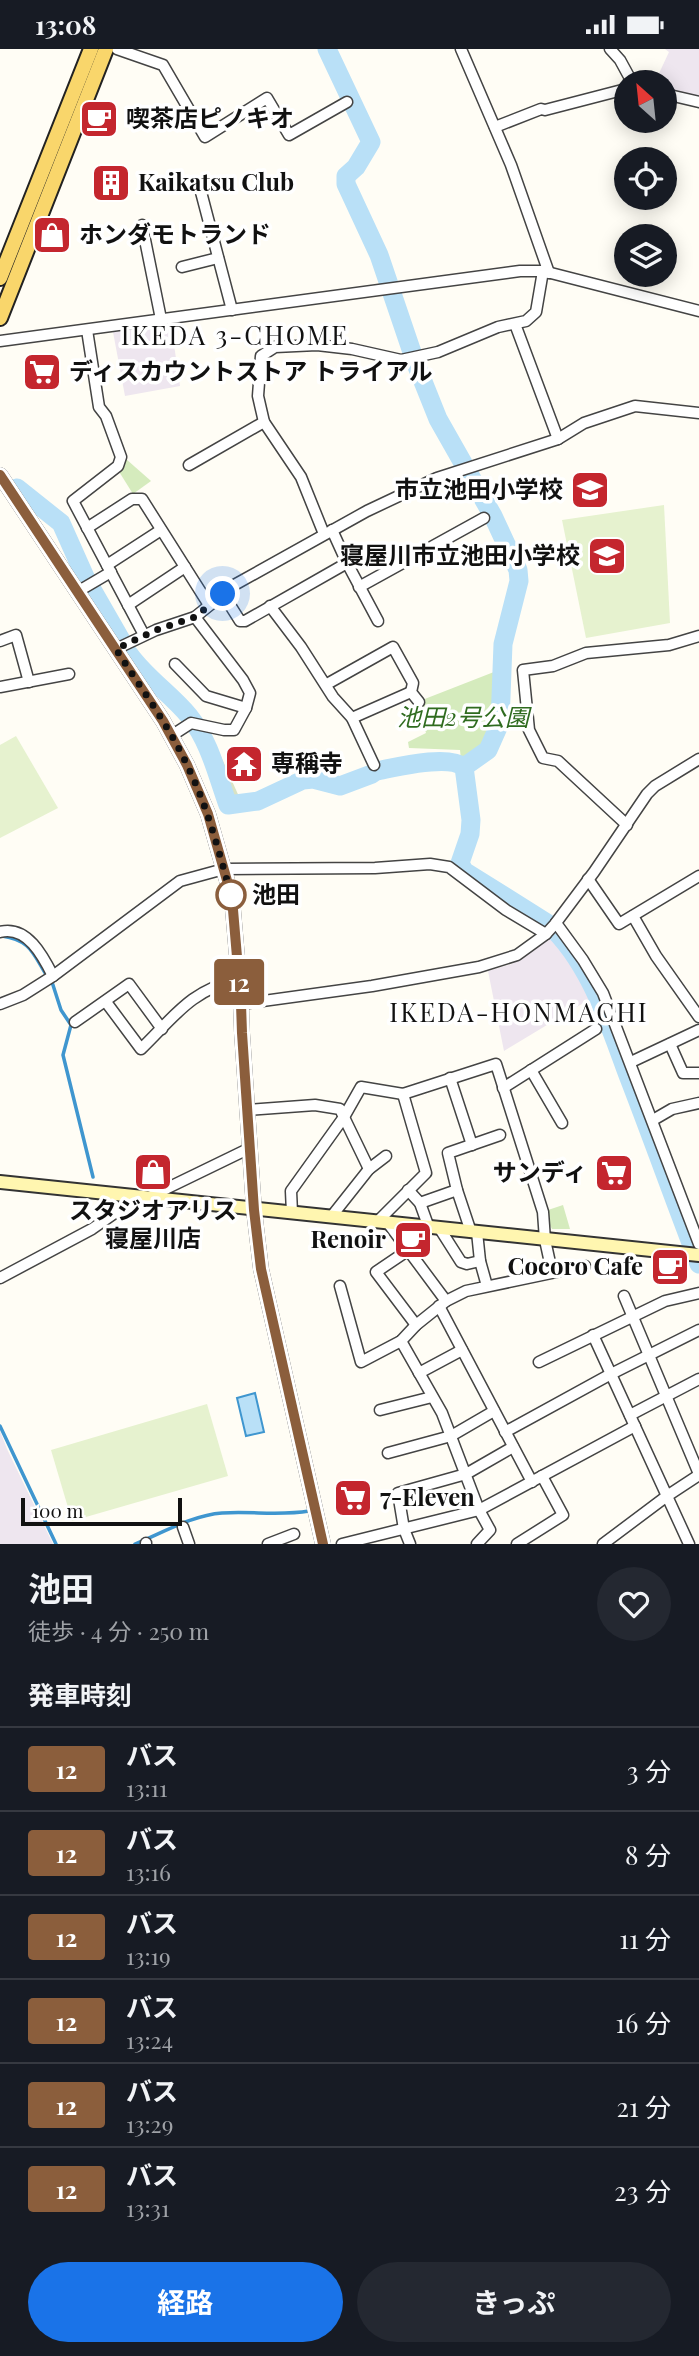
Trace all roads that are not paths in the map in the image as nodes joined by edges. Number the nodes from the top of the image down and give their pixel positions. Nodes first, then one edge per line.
1 (91, 49) edge
2 (106, 49) edge
3 (117, 49) edge
4 (461, 49) edge
5 (611, 49) edge
6 (626, 70) edge
7 (614, 92) edge
8 (677, 97) edge
9 (347, 102) dead end
10 (699, 102) edge
11 (495, 127) junction
12 (201, 192) dead end
13 (142, 225) dead end
14 (218, 258) junction
15 (181, 267) dead end
16 (546, 272) junction
17 (0, 278) edge
18 (232, 310) junction
19 (699, 311) edge
20 (0, 318) edge
21 (161, 319) junction
22 (515, 324) junction
23 (87, 330) junction
24 (0, 341) edge
25 (699, 413) edge
26 (264, 422) junction
27 (558, 439) junction
28 (189, 465) dead end
29 (0, 475) edge
30 (484, 518) dead end
31 (87, 528) junction
32 (161, 530) junction
33 (328, 532) junction
34 (347, 563) junction
35 (185, 567) junction
36 (109, 568) junction
37 (359, 587) junction
38 (85, 588) junction
39 (223, 594) junction
40 (128, 605) junction
41 (209, 605) junction
42 (270, 606) junction
43 (195, 617) junction
44 (378, 621) dead end
45 (144, 635) junction
46 (699, 636) edge
47 (0, 641) edge
48 (116, 649) junction
49 (175, 664) dead end
50 (69, 674) dead end
51 (29, 682) junction
52 (327, 684) junction
53 (0, 687) edge
54 (411, 692) junction
55 (419, 702) dead end
56 (246, 708) junction
57 (352, 718) junction
58 (172, 736) junction
59 (699, 759) edge
60 (374, 765) dead end
61 (627, 824) junction
62 (224, 869) junction
63 (699, 876) edge
64 (588, 879) junction
65 (633, 916) junction
66 (552, 927) junction
67 (0, 932) edge
68 (53, 976) junction
69 (238, 979) junction
70 (106, 1002) junction
71 (0, 1004) edge
72 (241, 1004) junction
73 (699, 1017) edge
74 (75, 1022) dead end
75 (162, 1029) junction
76 (596, 1029) dead end
77 (699, 1030) edge
78 (670, 1044) junction
79 (631, 1062) junction
80 (531, 1070) junction
81 (699, 1073) edge
82 (450, 1078) junction
83 (503, 1088) junction
84 (403, 1094) junction
85 (699, 1103) edge
86 (248, 1110) junction
87 (344, 1117) junction
88 (653, 1120) junction
89 (562, 1123) dead end
90 (500, 1135) dead end
91 (472, 1145) junction
92 (250, 1148) junction
93 (386, 1156) dead end
94 (369, 1169) junction
95 (0, 1182) edge
96 (408, 1190) junction
97 (457, 1191) junction
98 (149, 1197) junction
99 (420, 1203) junction
100 (254, 1210) junction
101 (292, 1213) junction
102 (331, 1217) junction
103 (383, 1223) junction
104 (434, 1228) junction
105 (474, 1232) junction
106 (544, 1240) junction
107 (699, 1244) edge
108 (407, 1251) junction
109 (694, 1255) edge
110 (480, 1261) junction
111 (585, 1266) dead end
112 (552, 1272) junction
113 (0, 1278) edge
114 (340, 1286) dead end
115 (487, 1286) junction
116 (699, 1293) edge
117 (624, 1296) dead end
118 (442, 1303) junction
119 (633, 1315) junction
120 (415, 1325) junction
121 (699, 1331) edge
122 (593, 1335) junction
123 (401, 1341) junction
124 (462, 1350) junction
125 (649, 1354) junction
126 (540, 1362) dead end
127 (419, 1373) junction
128 (611, 1374) junction
129 (699, 1379) edge
130 (666, 1396) junction
131 (432, 1397) junction
132 (380, 1410) dead end
133 (494, 1411) junction
134 (630, 1415) junction
135 (635, 1426) junction
136 (505, 1432) junction
137 (451, 1436) junction
138 (513, 1447) junction
139 (388, 1453) dead end
140 (466, 1474) junction
141 (699, 1475) edge
142 (542, 1476) junction
143 (532, 1482) junction
144 (667, 1496) junction
145 (479, 1510) junction
146 (183, 1527) dead end
147 (404, 1529) junction
148 (294, 1534) dead end
149 (372, 1540) edge
150 (608, 1543) edge
151 (189, 1544) edge
152 (268, 1544) edge
153 (323, 1544) edge
154 (342, 1544) edge
155 (410, 1544) edge
156 (477, 1544) edge
157 (517, 1544) edge
158 (689, 1544) edge

1 - 17 main road
2 - 20 main road
3 - 9 street
4 - 11 street
5 - 6 street
7 - 11 street
8 - 10 street
11 - 16 street
12 - 14 street
13 - 21 street
14 - 15 street
14 - 18 street
16 - 18 street
16 - 19 street
16 - 22 street
18 - 21 street
21 - 23 street
22 - 26 street
22 - 27 street
23 - 24 street
23 - 31 street
25 - 27 street
26 - 28 street
26 - 33 street
27 - 33 street
29 - 38 main road
30 - 37 street
31 - 32 street
31 - 36 street
32 - 35 street
32 - 36 street
33 - 34 street
33 - 39 street
34 - 37 street
34 - 42 street
35 - 40 street
35 - 41 street
36 - 38 street
36 - 40 street
37 - 44 street
38 - 48 main road
39 - 41 street
39 - 42 street
40 - 45 street
41 - 43 street
42 - 52 street
43 - 45 street
43 - 56 street
45 - 48 street
46 - 61 street
47 - 51 street
48 - 58 main road
49 - 56 street
50 - 51 street
51 - 53 street
52 - 54 street
52 - 57 street
54 - 55 street
54 - 57 street
56 - 58 street
57 - 60 street
58 - 62 main road
59 - 61 street
61 - 64 street
62 - 66 street
62 - 68 street
62 - 69 main road
63 - 65 street
64 - 65 street
64 - 66 street
65 - 73 street
66 - 72 street
66 - 79 street
67 - 68 street
68 - 71 street
69 - 72 main road
69 - 75 street
70 - 74 street
70 - 75 street
70 - 75 street
72 - 86 main road
76 - 80 street
77 - 78 street
78 - 79 street
78 - 81 street
79 - 88 street
80 - 83 street
80 - 89 street
82 - 83 street
82 - 84 street
82 - 91 street
83 - 106 street
84 - 87 street
84 - 96 street
85 - 88 street
86 - 87 street
86 - 92 main road
87 - 94 street
87 - 101 street
88 - 107 street
90 - 91 street
91 - 97 street
92 - 98 street
92 - 100 main road
93 - 94 street
94 - 102 street
95 - 98 main road
96 - 99 street
96 - 103 street
97 - 99 street
97 - 105 street
98 - 100 main road
98 - 113 street
99 - 104 street
100 - 101 main road
100 - 153 main road
101 - 102 main road
102 - 103 main road
103 - 104 main road
103 - 108 street
104 - 105 main road
104 - 110 street
105 - 106 main road
105 - 110 street
106 - 109 main road
106 - 112 street
108 - 118 street
108 - 120 street
110 - 115 street
111 - 112 street
112 - 115 street
114 - 123 street
115 - 118 street
116 - 119 street
117 - 119 street
118 - 120 street
118 - 124 street
119 - 122 street
119 - 125 street
120 - 123 street
121 - 125 street
122 - 126 street
122 - 128 street
123 - 127 street
124 - 127 street
124 - 133 street
125 - 128 street
125 - 130 street
127 - 131 street
128 - 134 street
128 - 136 street
129 - 130 street
130 - 134 street
130 - 141 street
131 - 132 street
131 - 137 street
133 - 136 street
133 - 137 street
134 - 135 street
135 - 142 street
135 - 144 street
136 - 138 street
137 - 139 street
137 - 140 street
138 - 140 street
138 - 143 street
140 - 145 street
140 - 147 street
141 - 144 street
142 - 143 street
142 - 157 street
143 - 145 street
144 - 150 street
144 - 158 street
145 - 147 street
145 - 156 street
146 - 151 street
147 - 149 street
147 - 155 street
148 - 152 street
149 - 154 street

